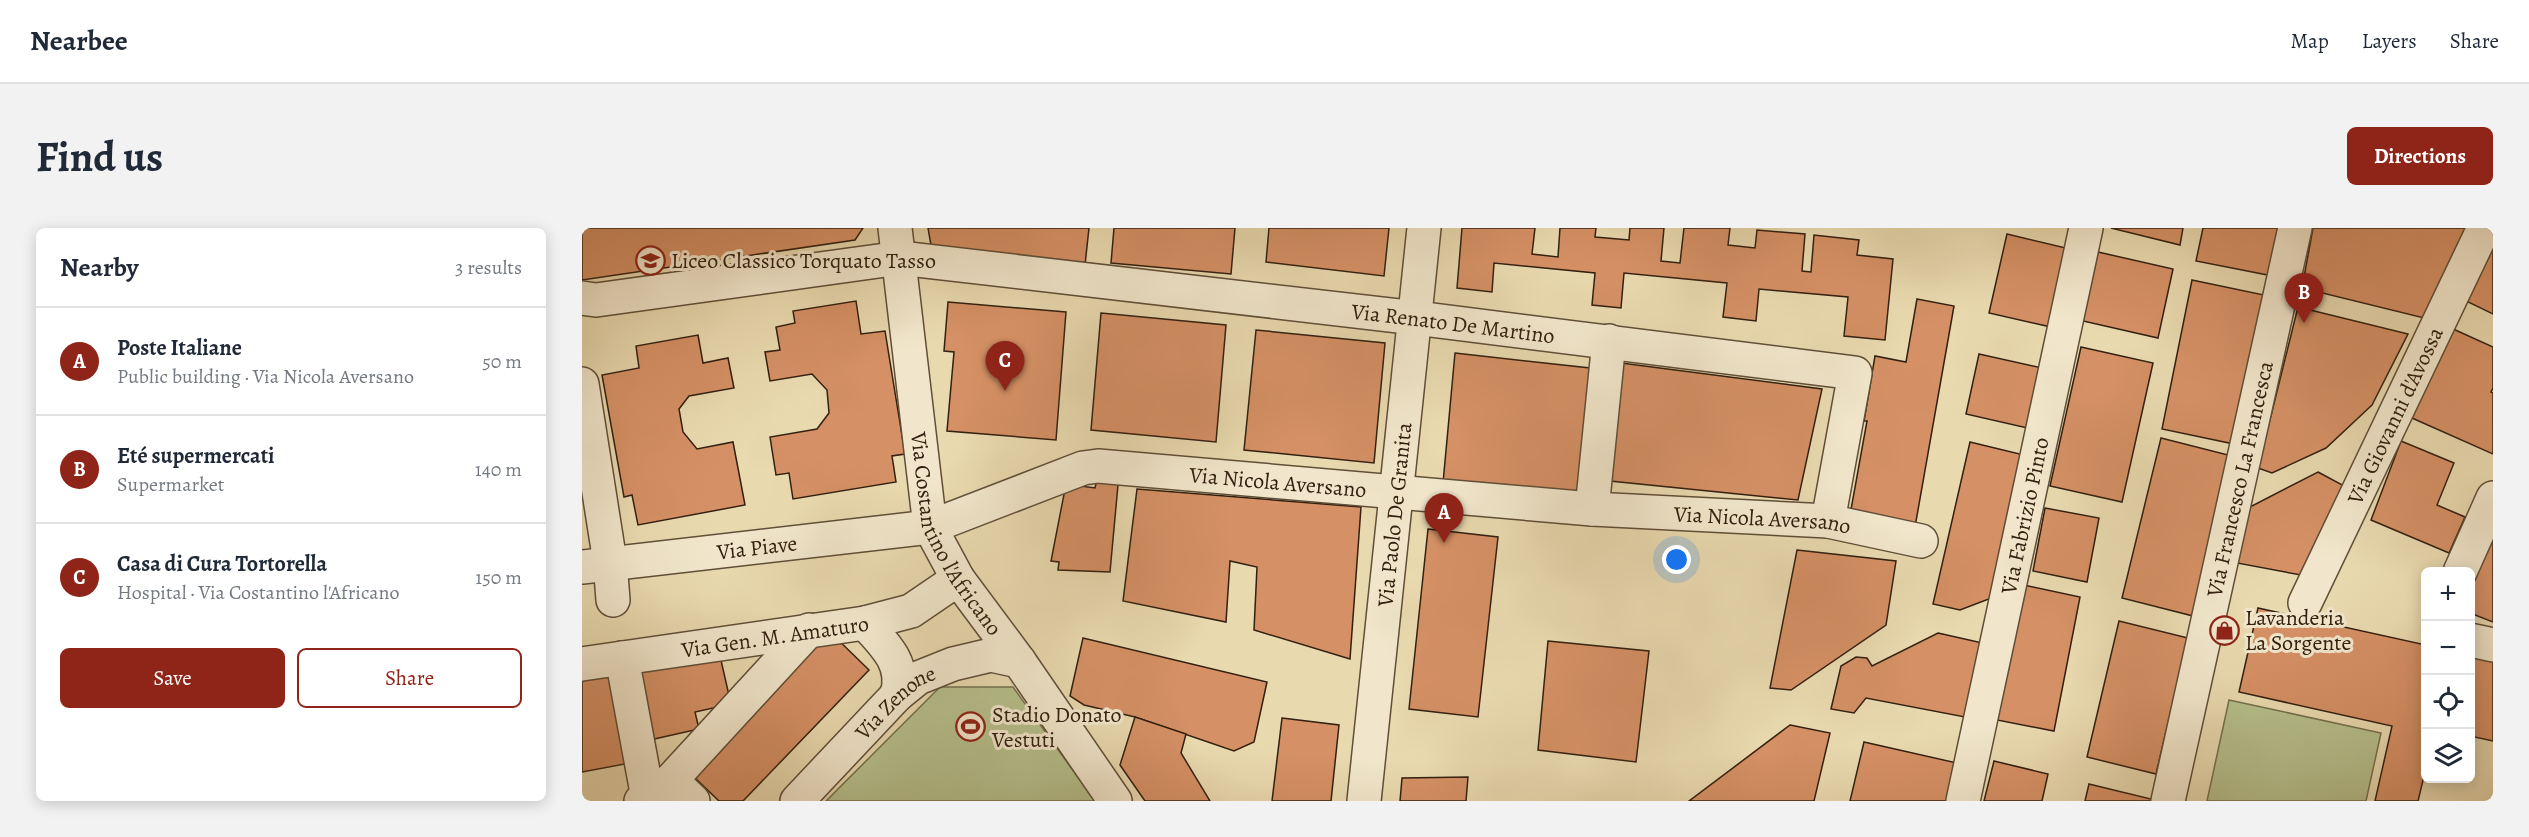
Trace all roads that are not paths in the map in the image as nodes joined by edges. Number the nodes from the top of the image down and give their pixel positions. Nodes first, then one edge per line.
1 (1424, 228) edge
2 (2086, 228) edge
3 (2295, 228) edge
4 (2484, 228) edge
5 (898, 243) edge
6 (589, 299) edge
7 (1416, 318) junction
8 (1609, 341) junction
9 (582, 384) edge
10 (1395, 492) junction
11 (2493, 498) edge
12 (1592, 509) junction
13 (1827, 521) junction
14 (930, 527) junction
15 (1921, 541) dead end
16 (596, 565) edge
17 (2462, 567) edge
18 (958, 579) junction
19 (613, 600) dead end
20 (2305, 603) dead end
21 (865, 623) junction
22 (809, 630) junction
23 (2475, 641) edge
24 (2493, 645) edge
25 (622, 658) junction
26 (1018, 662) junction
27 (582, 664) edge
28 (897, 695) junction
29 (663, 795) edge
30 (797, 801) edge
31 (1115, 801) edge
32 (1364, 801) edge
33 (1963, 801) edge
34 (2169, 801) edge

1 - 7 street, Via Paolo De Granita
2 - 33 street, Via Fabrizio Pinto
3 - 34 street, Via Francesco La Francesca
4 - 20 street, Via Giovanni d'Avossa
5 - 6 street, Via Renato De Martino
5 - 7 street, Via Renato De Martino
5 - 14 street, Via Costantino l'Africano
7 - 8 street, Via Renato De Martino
7 - 10 street, Via Paolo De Granita
8 - 12 street
8 - 13 street, Via Renato De Martino
9 - 16 street
10 - 12 street, Via Nicola Aversano
10 - 14 street, Via Nicola Aversano
10 - 32 street, Via Paolo De Granita
11 - 17 street
12 - 13 street, Via Nicola Aversano
13 - 15 street, Via Nicola Aversano
14 - 16 street, Via Piave
14 - 18 street, Via Costantino l'Africano
16 - 19 street
18 - 21 street, Via Gen. M. Amaturo
18 - 26 street, Via Costantino l'Africano
21 - 22 street, Via Gen. M. Amaturo
21 - 28 street
22 - 25 street, Via Gen. M. Amaturo
22 - 29 street
23 - 24 street
25 - 27 street, Via Gen. M. Amaturo
25 - 29 street
26 - 28 street, Via Zenone
26 - 31 street, Via Costantino l'Africano
28 - 30 street, Via Zenone

